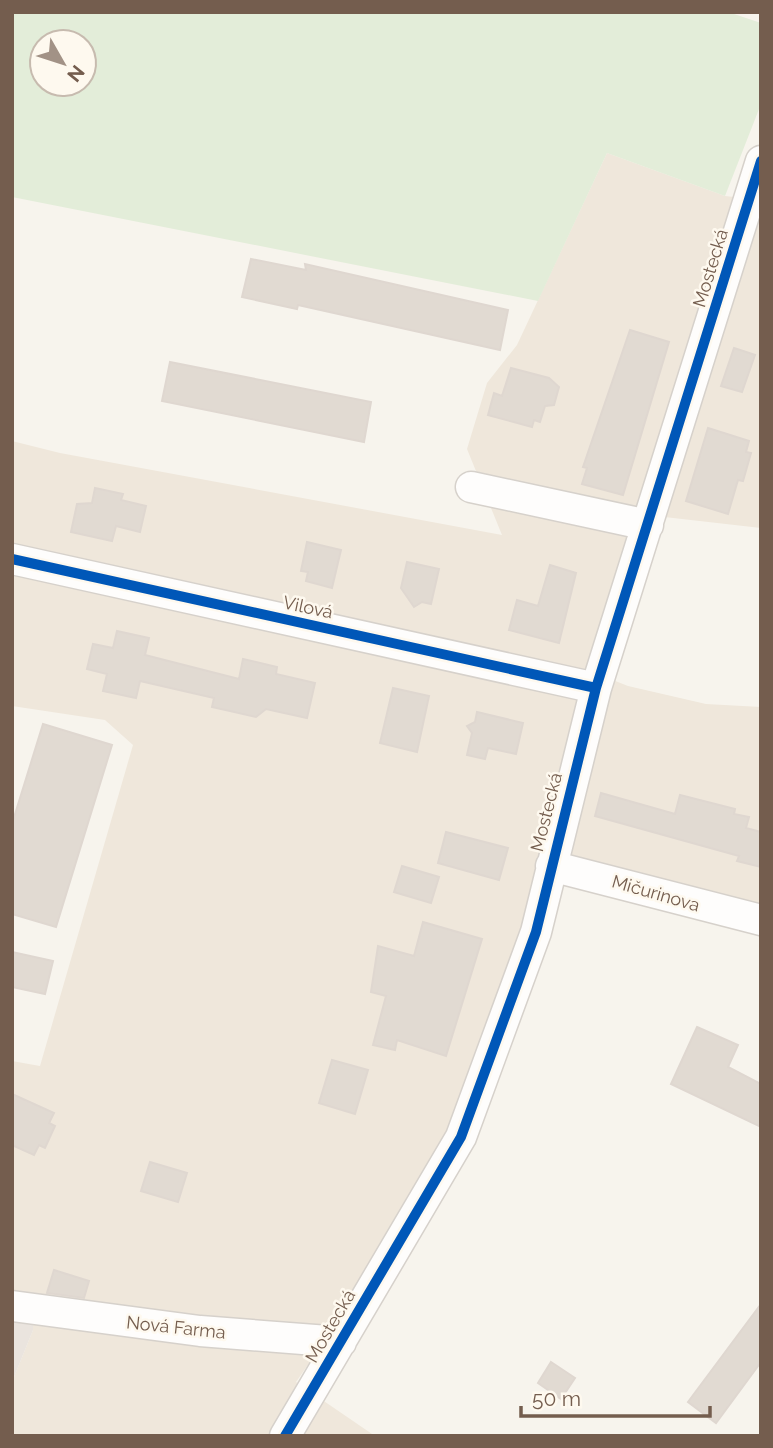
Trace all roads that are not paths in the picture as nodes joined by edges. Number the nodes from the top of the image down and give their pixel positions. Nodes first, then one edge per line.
1 (761, 161) edge
2 (471, 487) dead end
3 (648, 526) junction
4 (12, 559) edge
5 (596, 688) junction
6 (551, 866) junction
7 (761, 920) edge
8 (12, 1306) edge
9 (341, 1342) junction
10 (285, 1436) edge

1 - 3 street, Mostecká
2 - 3 street
3 - 5 street, Mostecká
4 - 5 street, Vilová
5 - 6 street, Mostecká
6 - 7 street, Mičurinova
6 - 9 street, Mostecká
8 - 9 street, Nová Farma
9 - 10 street, Mostecká

